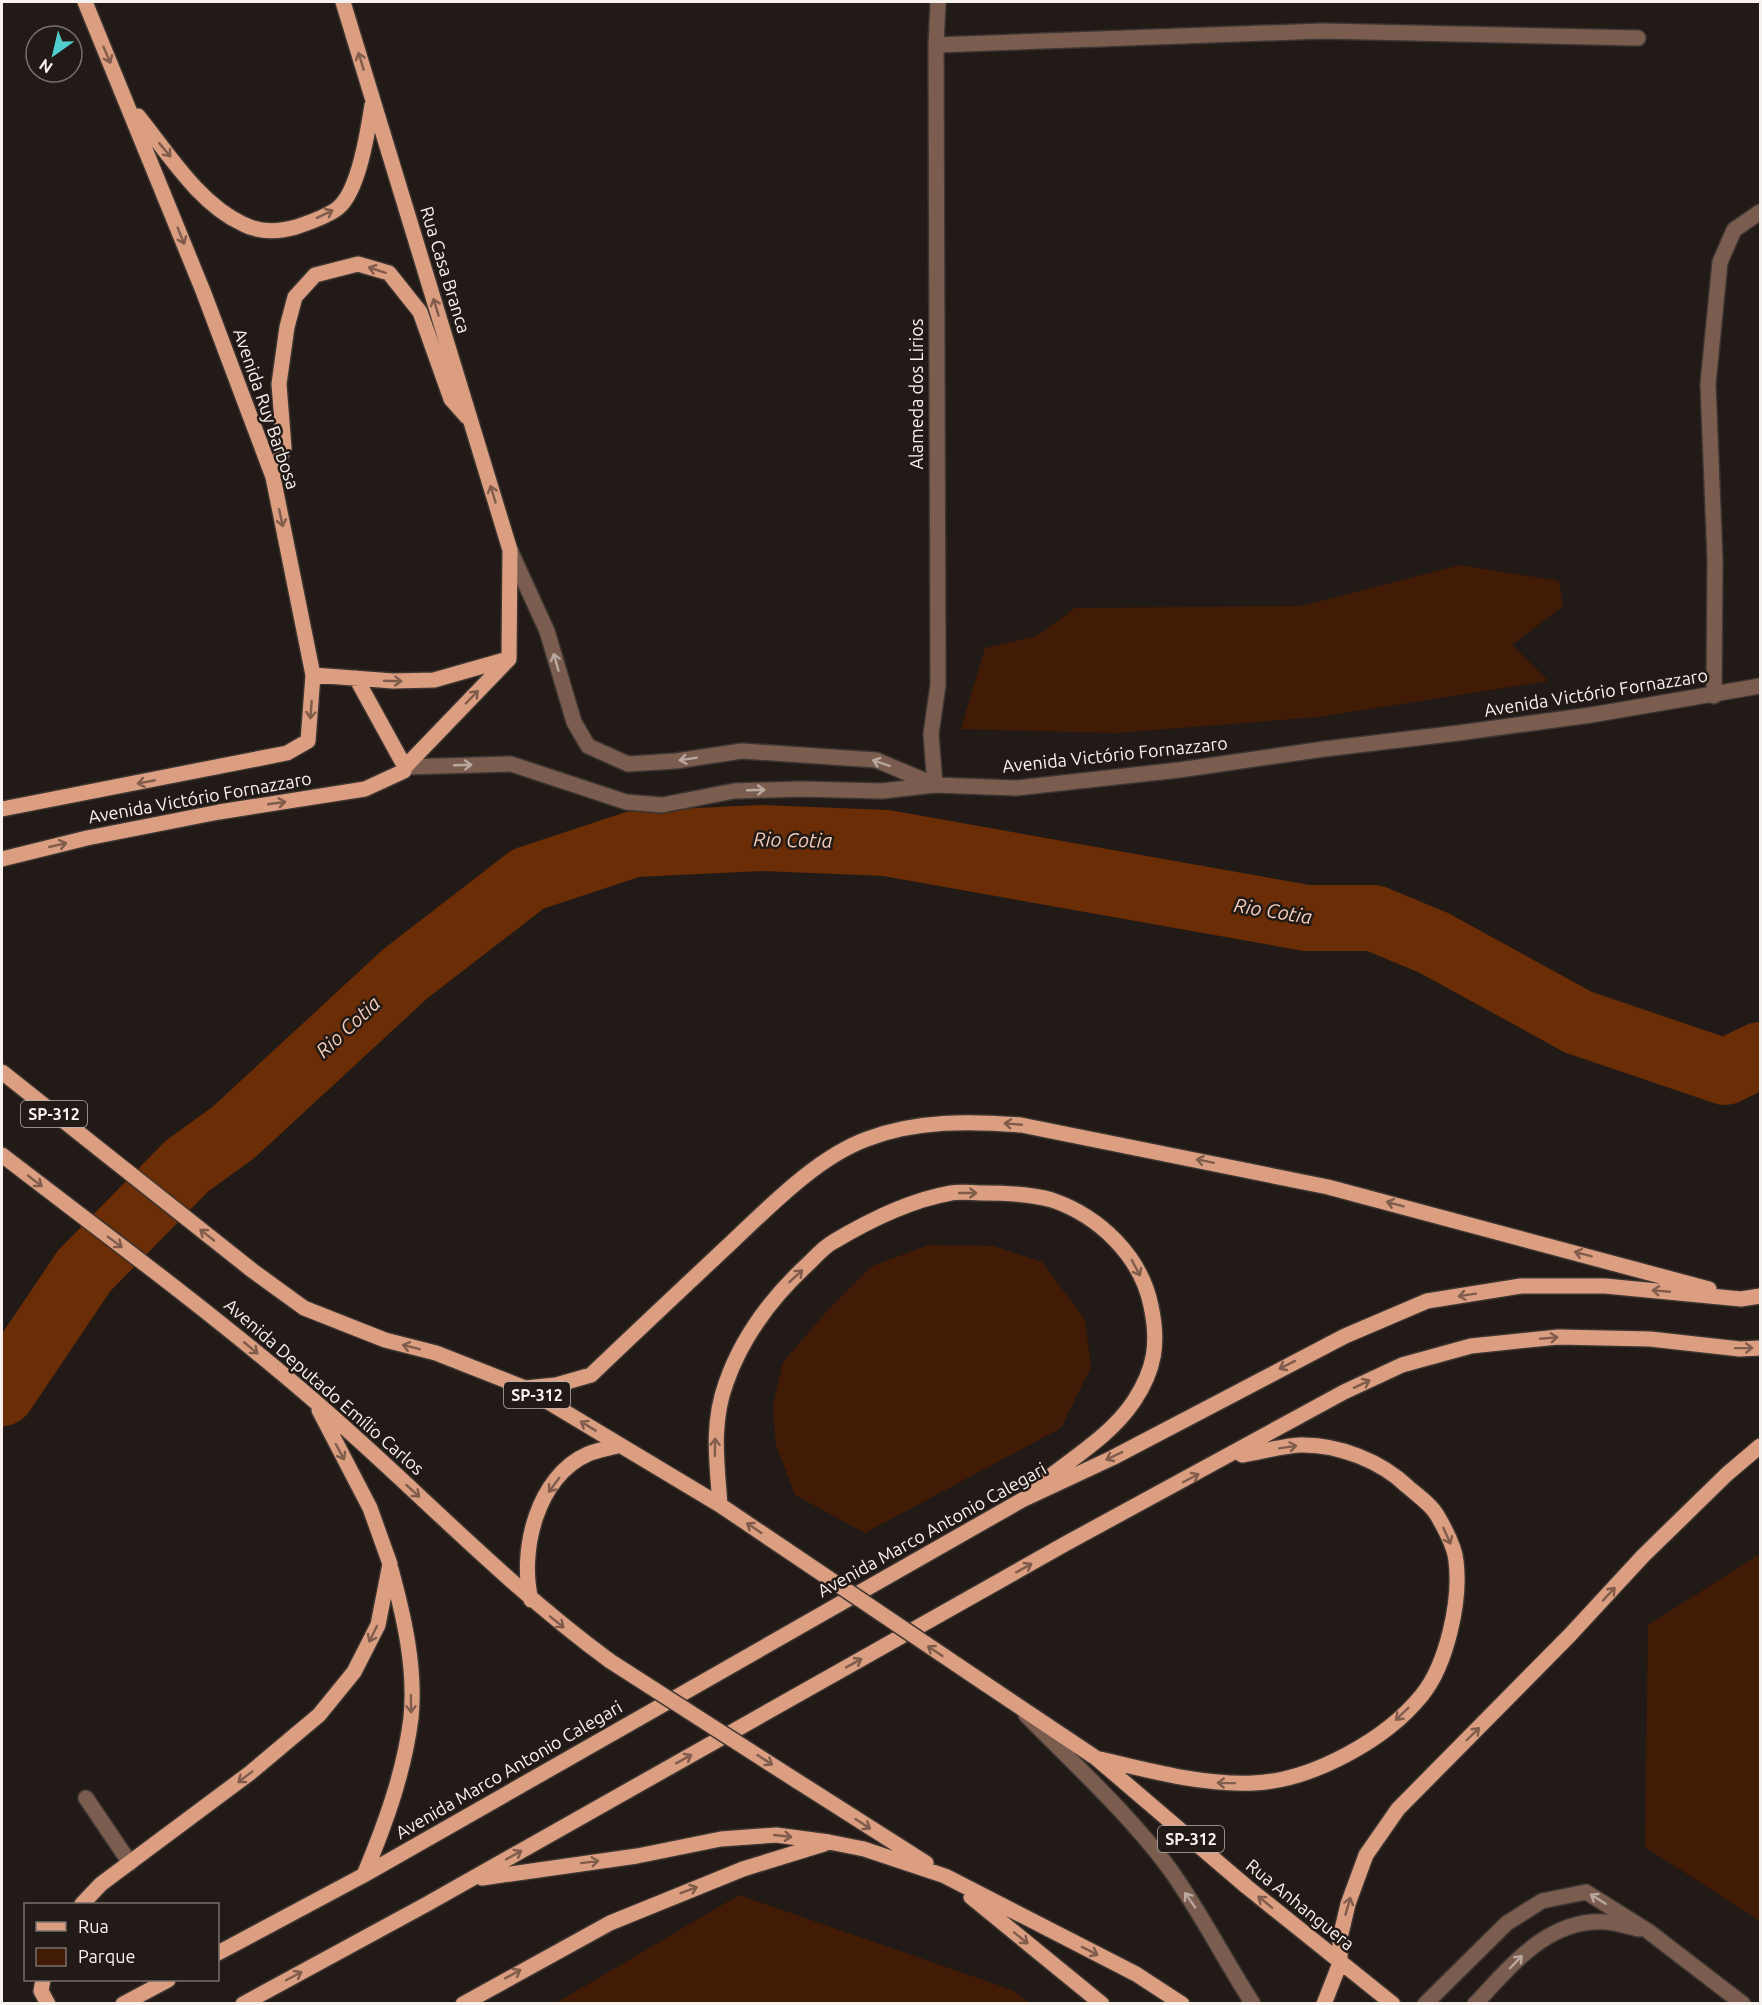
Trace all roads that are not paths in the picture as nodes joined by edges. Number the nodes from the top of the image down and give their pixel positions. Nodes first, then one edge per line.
1 (85, 2) edge
2 (343, 2) edge
3 (938, 2) edge
4 (1638, 38) dead end
5 (936, 45) junction
6 (373, 100) junction
7 (128, 105) junction
8 (1761, 212) edge
9 (471, 421) junction
10 (273, 477) junction
11 (510, 550) junction
12 (509, 659) junction
13 (313, 675) junction
14 (356, 678) junction
15 (1761, 686) edge
16 (1714, 696) junction
17 (405, 769) junction
18 (203, 771) joint
19 (935, 785) junction
20 (2, 809) edge
21 (2, 859) edge
22 (2, 1072) edge
23 (2, 1155) edge
24 (1761, 1296) edge
25 (1741, 1299) junction
26 (1761, 1348) edge
27 (525, 1388) junction
28 (313, 1400) junction
29 (620, 1445) junction
30 (1761, 1446) edge
31 (1230, 1457) junction
32 (1022, 1500) junction
33 (720, 1506) junction
34 (390, 1564) junction
35 (531, 1600) junction
36 (1010, 1700) junction
37 (1096, 1758) junction
38 (86, 1798) dead end
39 (829, 1842) junction
40 (130, 1863) junction
41 (364, 1875) junction
42 (945, 1876) junction
43 (470, 1880) junction
44 (84, 1903) edge
45 (1648, 1930) junction
46 (219, 1952) edge
47 (1340, 1963) junction
48 (43, 1981) edge
49 (166, 1981) edge
50 (48, 2004) edge
51 (123, 2004) edge
52 (243, 2004) edge
53 (463, 2004) edge
54 (1102, 2004) edge
55 (1182, 2004) edge
56 (1253, 2004) edge
57 (1324, 2004) edge
58 (1393, 2004) edge
59 (1425, 2004) edge
60 (1475, 2004) edge
61 (1743, 2004) edge

1 -> 7 main road, Avenida Ruy Barbosa
6 -> 2 main road, Rua Casa Branca
3 - 5 street, Alameda dos Lirios
4 - 5 street
5 - 19 street, Alameda dos Lirios
7 -> 6 main road
9 -> 6 main road, Rua Casa Branca
7 -> 10 main road, Avenida Ruy Barbosa
8 - 16 street
9 -> 10 main road
11 -> 9 main road, Rua Casa Branca
10 -> 13 main road, Avenida Ruy Barbosa
11 - 12 main road, Rua Casa Branca
19 -> 11 street
14 -> 12 main road
17 -> 12 main road
13 - 14 main road
13 -> 18 main road, Avenida Ruy Barbosa
14 - 17 main road
15 - 16 street, Avenida Victório Fornazzaro
16 - 19 street, Avenida Victório Fornazzaro
17 -> 19 street, Avenida Victório Fornazzaro
21 -> 17 main road, Avenida Victório Fornazzaro
18 -> 20 main road, Avenida Victório Fornazzaro
27 -> 22 main road, SP-312
23 -> 28 main road, Avenida Deputado Emílio Carlos
24 - 25 main road, Avenida Marco Antonio Calegari
25 -> 27 main road
25 -> 32 main road, Avenida Marco Antonio Calegari
31 -> 26 main road
29 -> 27 main road, SP-312
28 -> 34 main road
28 -> 35 main road, Avenida Deputado Emílio Carlos
29 - 33 main road, SP-312
29 -> 35 main road
47 -> 30 main road
31 -> 37 main road
43 -> 31 main road
33 -> 32 main road
32 - 41 main road, Avenida Marco Antonio Calegari
36 -> 33 main road, Rua Anhanguera / SP-312, bridge
34 -> 40 main road
34 -> 41 main road
35 -> 42 main road, Avenida Deputado Emílio Carlos, bridge
36 - 37 main road, Rua Anhanguera / SP-312
56 -> 36 street
47 -> 37 main road, Rua Anhanguera / SP-312
38 - 40 street
39 - 42 main road
43 -> 39 main road
53 -> 39 main road
40 - 44 main road
41 - 46 main road, Avenida Marco Antonio Calegari
42 -> 54 main road
42 -> 55 main road
52 -> 43 main road
45 -> 59 street
60 -> 45 street
45 - 61 street
47 - 57 main road
47 - 58 main road, Rua Anhanguera / SP-312
48 - 50 main road
49 - 51 main road

